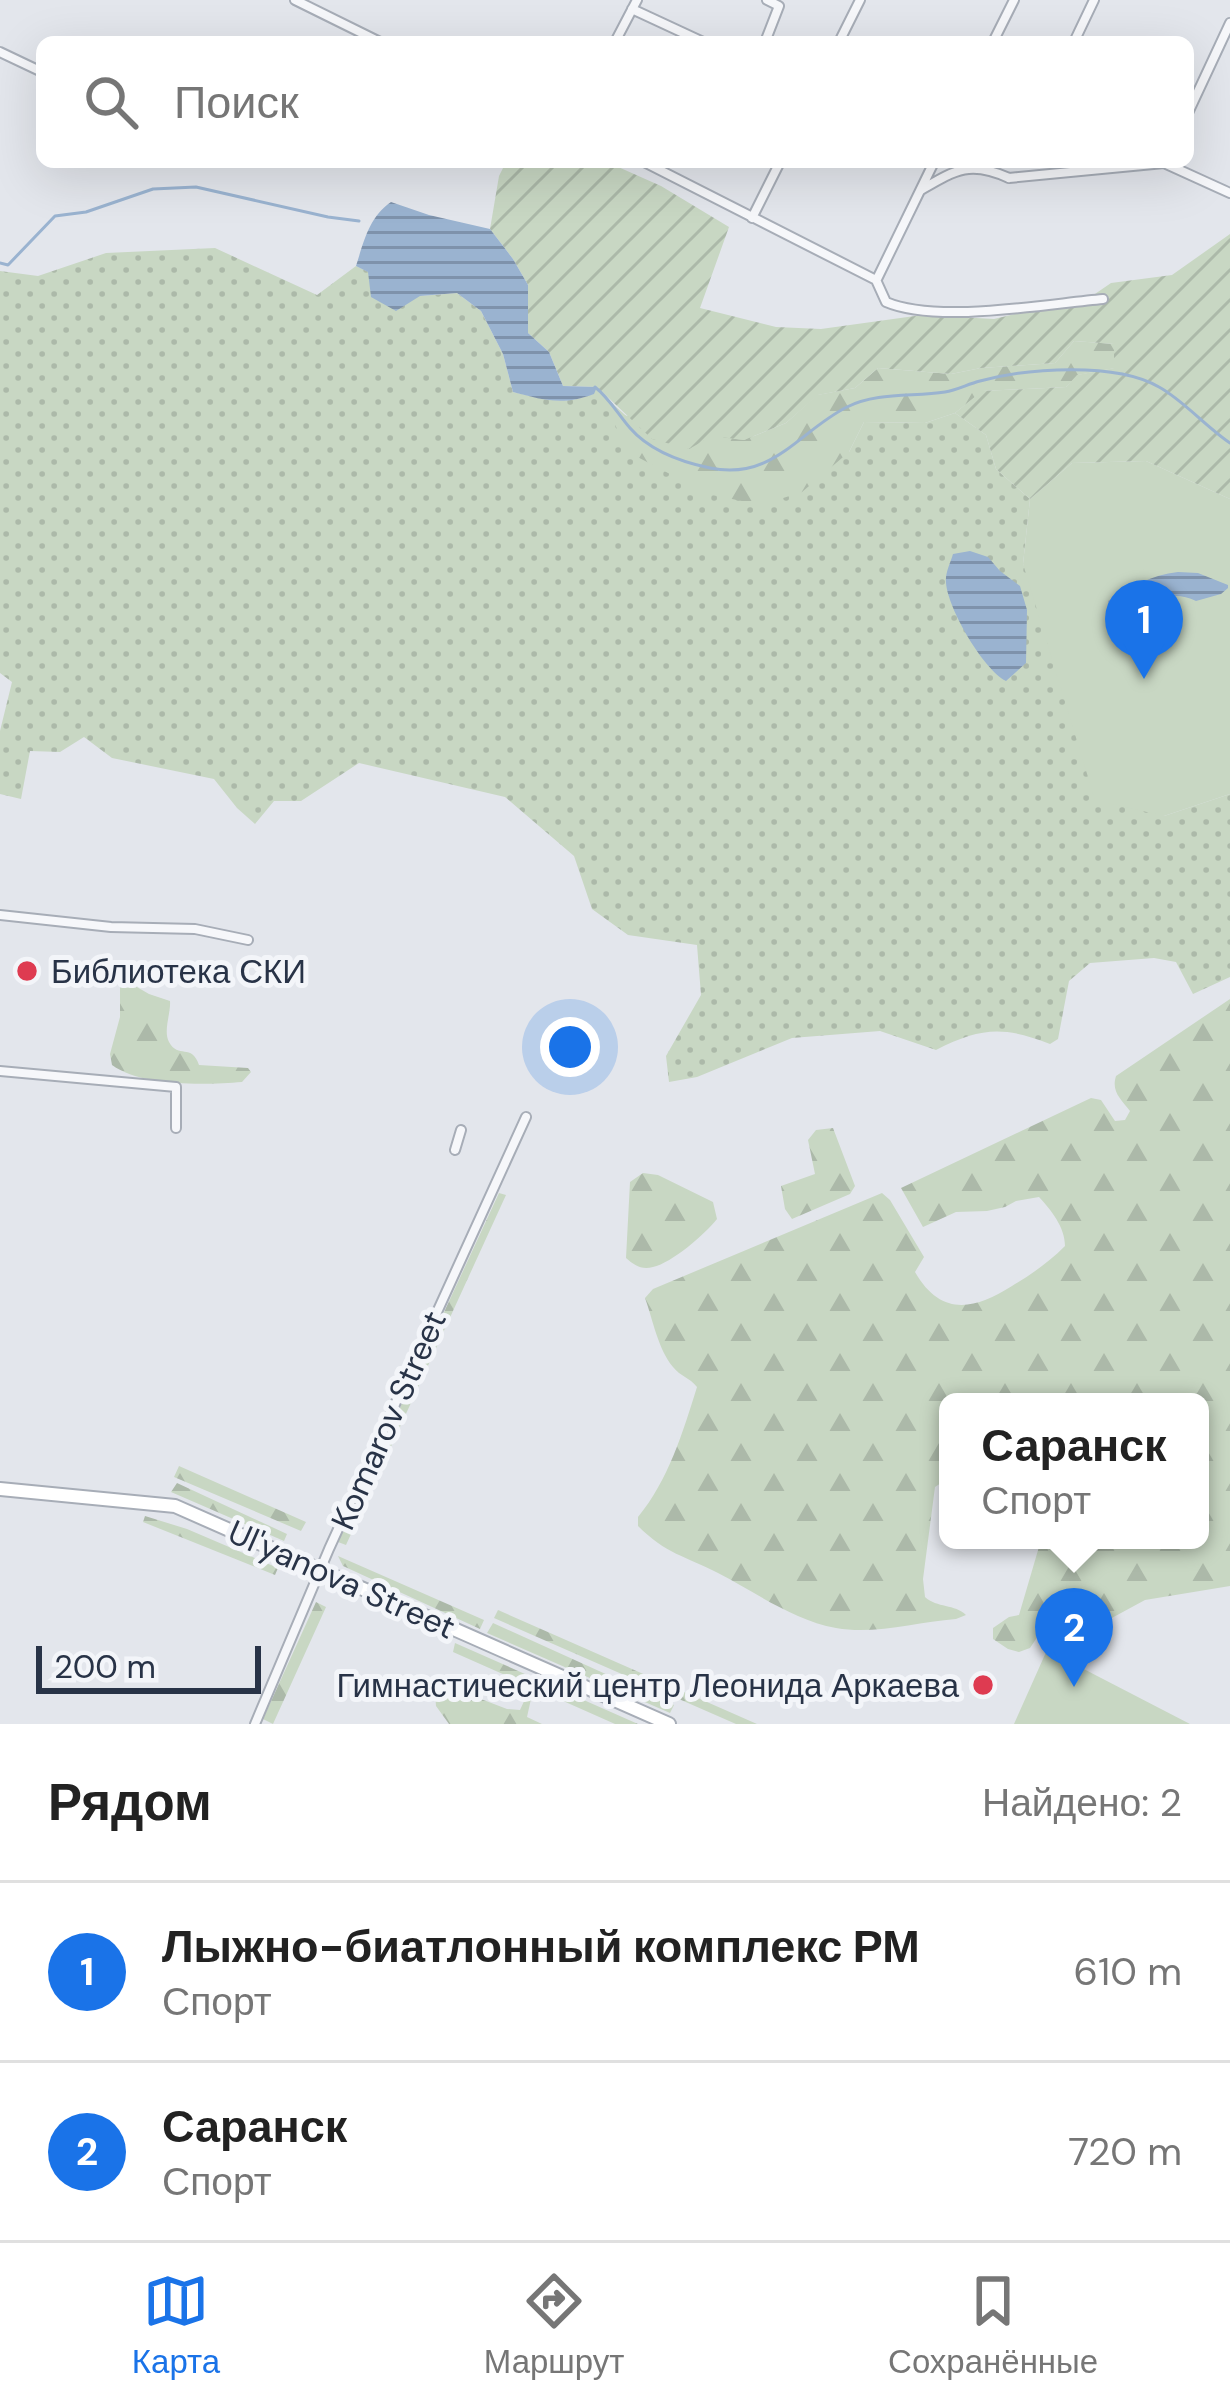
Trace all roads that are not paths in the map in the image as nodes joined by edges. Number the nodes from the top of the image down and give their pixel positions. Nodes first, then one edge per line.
1 (295, 0) edge
2 (767, 0) edge
3 (860, 0) edge
4 (1014, 0) edge
5 (1094, 0) edge
6 (635, 4) edge
7 (1230, 23) edge
8 (368, 36) edge
9 (618, 36) edge
10 (692, 36) edge
11 (767, 36) edge
12 (842, 36) edge
13 (997, 36) edge
14 (1077, 36) edge
15 (1220, 45) junction
16 (1230, 50) edge
17 (0, 52) edge
18 (36, 69) edge
19 (1194, 99) edge
20 (656, 168) edge
21 (777, 168) edge
22 (931, 168) edge
23 (966, 168) edge
24 (978, 168) edge
25 (1014, 168) edge
26 (1113, 168) edge
27 (1176, 168) edge
28 (1009, 178) junction
29 (920, 191) junction
30 (1230, 193) edge
31 (752, 218) junction
32 (876, 280) junction
33 (1103, 298) dead end
34 (0, 915) edge
35 (248, 940) dead end
36 (0, 1071) edge
37 (526, 1118) dead end
38 (176, 1128) dead end
39 (460, 1130) dead end
40 (455, 1150) dead end
41 (0, 1489) edge
42 (321, 1570) junction
43 (255, 1724) edge
44 (669, 1724) edge

1 - 8 street
2 - 11 street
3 - 12 street
4 - 13 street
5 - 14 street
6 - 9 street
6 - 10 street
7 - 15 street
15 - 16 street
15 - 19 street
17 - 18 street
20 - 31 street
21 - 31 street
22 - 29 street
23 - 29 street
24 - 28 street
25 - 28 street
26 - 28 street
27 - 30 street
29 - 32 street
31 - 32 street
32 - 33 street
34 - 35 street
36 - 38 street
37 - 42 street, Komarov Street
39 - 40 street
41 - 42 main road, Ul'yanova Street
42 - 43 street, Komarov Street
42 - 44 main road, Ul'yanova Street

